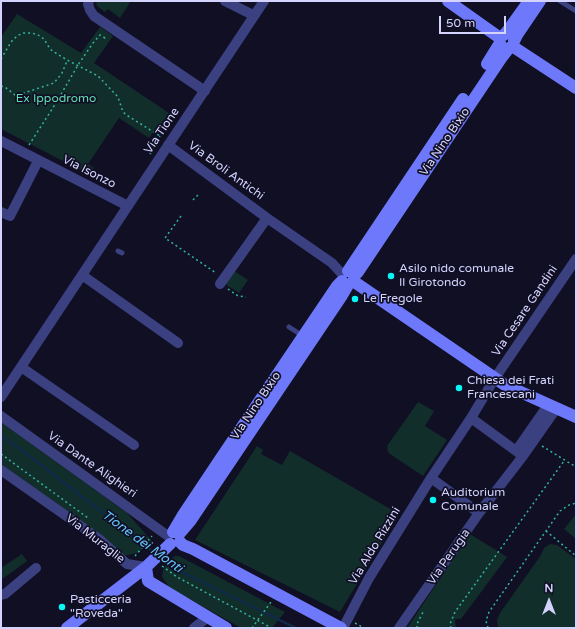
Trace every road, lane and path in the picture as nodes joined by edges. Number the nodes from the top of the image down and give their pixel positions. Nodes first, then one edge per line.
1 (89, 1) edge
2 (225, 1) edge
3 (264, 1) edge
4 (448, 1) edge
5 (529, 1) edge
6 (540, 1) edge
7 (560, 1) edge
8 (576, 11) edge
9 (253, 15) junction
10 (112, 28) junction
11 (507, 42) junction
12 (1, 60) edge
13 (67, 60) junction
14 (78, 65) junction
15 (1, 86) edge
16 (576, 88) edge
17 (204, 91) junction
18 (175, 135) junction
19 (1, 141) edge
20 (168, 145) junction
21 (24, 153) junction
22 (38, 161) junction
23 (199, 194) dead end
24 (193, 200) dead end
25 (128, 206) junction
26 (1, 212) edge
27 (181, 216) dead end
28 (267, 218) junction
29 (576, 259) edge
30 (82, 275) junction
31 (348, 278) junction
32 (222, 281) junction
33 (246, 297) dead end
34 (289, 327) dead end
35 (304, 336) junction
36 (178, 343) dead end
37 (21, 367) junction
38 (495, 378) junction
39 (1, 397) edge
40 (552, 407) junction
41 (1, 416) edge
42 (576, 417) edge
43 (471, 418) junction
44 (538, 444) dead end
45 (134, 445) dead end
46 (519, 454) junction
47 (565, 460) junction
48 (576, 467) edge
49 (1, 470) edge
50 (431, 478) junction
51 (576, 503) edge
52 (479, 513) junction
53 (546, 531) junction
54 (174, 538) junction
55 (149, 539) dead end
56 (576, 556) edge
57 (134, 557) dead end
58 (162, 566) dead end
59 (146, 567) junction
60 (36, 568) dead end
61 (1, 594) edge
62 (267, 608) dead end
63 (423, 611) dead end
64 (208, 617) junction
65 (258, 620) junction
66 (268, 626) dead end
67 (67, 628) edge
68 (194, 628) edge
69 (226, 628) edge
70 (252, 628) edge
71 (342, 628) edge
72 (399, 628) edge
73 (417, 628) edge
74 (451, 628) edge
75 (488, 628) edge

1 - 10 street
2 - 9 street
3 - 9 street, Via Tione
4 - 11 street
5 - 11 street, Via Nino Bixio
6 - 11 street, Via Nino Bixio
7 - 8 lane
9 - 17 street, Via Tione
10 - 14 path
10 - 17 street
11 - 16 street
11 - 31 street, Via Nino Bixio
12 - 13 path
13 - 14 path
13 - 15 path
14 - 18 path
14 - 21 path
17 - 18 street, Via Tione
18 - 20 street, Via Tione
19 - 21 street, Via Isonzo
20 - 25 street, Via Tione
20 - 28 street, Via Broli Antichi
21 - 22 street, Via Isonzo
22 - 25 street, Via Isonzo
22 - 26 street
23 - 24 path
25 - 30 street, Via Tione
27 - 32 path
28 - 31 street, Via Broli Antichi
28 - 32 street, Via Broli Antichi
29 - 38 street, Via Cesare Gandini
30 - 36 street
30 - 37 street, Via Tione
31 - 35 street, Via Nino Bixio
31 - 38 street
31 - 54 street, Via Nino Bixio
32 - 33 path
34 - 35 lane
35 - 54 street, Via Nino Bixio
37 - 39 street, Via Tione
37 - 45 street
38 - 40 street
38 - 43 street, Via Aldo Rizzini
40 - 42 street
40 - 46 street, Via Perugia
41 - 54 street, Via Dante Alighieri
43 - 46 street
43 - 50 street, Via Aldo Rizzini
44 - 47 path
46 - 52 street, Via Perugia
47 - 48 path
47 - 74 path
49 - 59 street, Via Muraglie
50 - 52 street
50 - 71 street, Via Aldo Rizzini
51 - 53 path
52 - 72 street, Via Perugia
53 - 56 path
53 - 75 path
54 - 59 street
54 - 71 street
55 - 57 path
58 - 65 path
59 - 64 street
59 - 67 street
60 - 61 street
62 - 65 path
63 - 73 path
64 - 68 street
64 - 69 street
65 - 66 path
65 - 70 path

